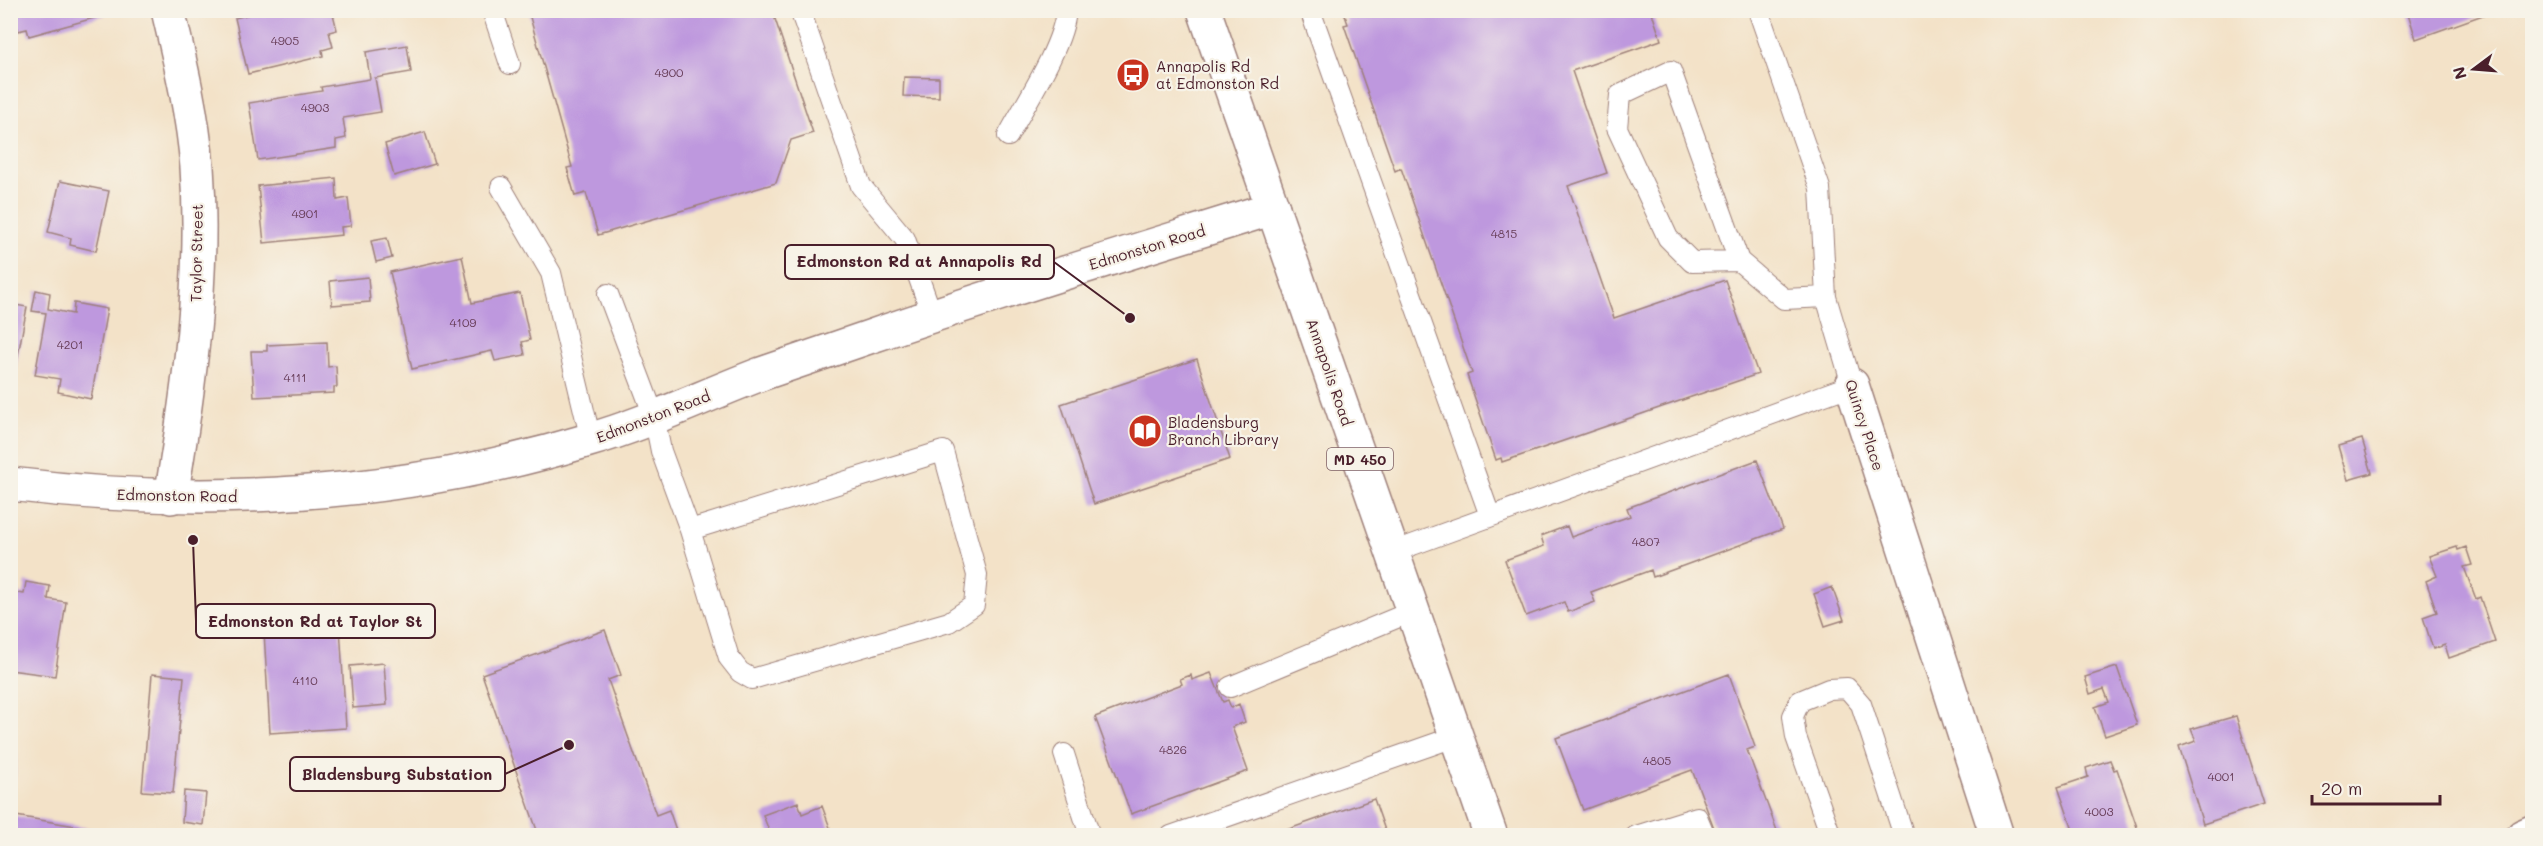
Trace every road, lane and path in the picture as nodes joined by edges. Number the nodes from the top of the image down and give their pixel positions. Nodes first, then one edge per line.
1 (168, 10) edge
2 (492, 10) edge
3 (800, 10) edge
4 (1066, 10) edge
5 (1204, 10) edge
6 (1310, 10) edge
7 (1758, 10) edge
8 (510, 64) dead end
9 (1008, 136) dead end
10 (501, 187) dead end
11 (1272, 207) junction
12 (1739, 261) junction
13 (608, 294) dead end
14 (1826, 297) junction
15 (932, 315) junction
16 (1852, 385) junction
17 (654, 416) junction
18 (591, 440) junction
19 (10, 484) edge
20 (171, 497) junction
21 (1490, 516) junction
22 (690, 530) junction
23 (1392, 552) junction
24 (1413, 611) junction
25 (1230, 687) dead end
26 (1457, 736) junction
27 (1064, 754) dead end
28 (2532, 832) edge
29 (1090, 836) edge
30 (1171, 836) edge
31 (1491, 836) edge
32 (1636, 836) edge
33 (1705, 836) edge
34 (1831, 836) edge
35 (1904, 836) edge
36 (1997, 836) edge
37 (2523, 836) edge

1 - 20 street, Taylor Street
2 - 8 lane
3 - 15 lane
4 - 9 lane
5 - 11 street, Annapolis Road / MD 450
6 - 21 lane
7 - 14 lane, Quincy Place
10 - 18 lane
11 - 15 street, Edmonston Road
11 - 23 street, Annapolis Road / MD 450
12 - 12 lane
12 - 14 lane
13 - 17 lane
14 - 16 lane, Quincy Place
15 - 17 street, Edmonston Road
16 - 21 lane
16 - 36 street, Quincy Place
17 - 18 street, Edmonston Road
17 - 22 lane
18 - 20 street, Edmonston Road
19 - 20 street, Edmonston Road
21 - 23 lane
22 - 22 lane
23 - 24 street, Annapolis Road / MD 450
24 - 25 lane
24 - 26 street, Annapolis Road / MD 450
26 - 30 lane
26 - 31 street, Annapolis Road / MD 450
27 - 29 lane
28 - 37 street
32 - 33 lane
34 - 35 lane

